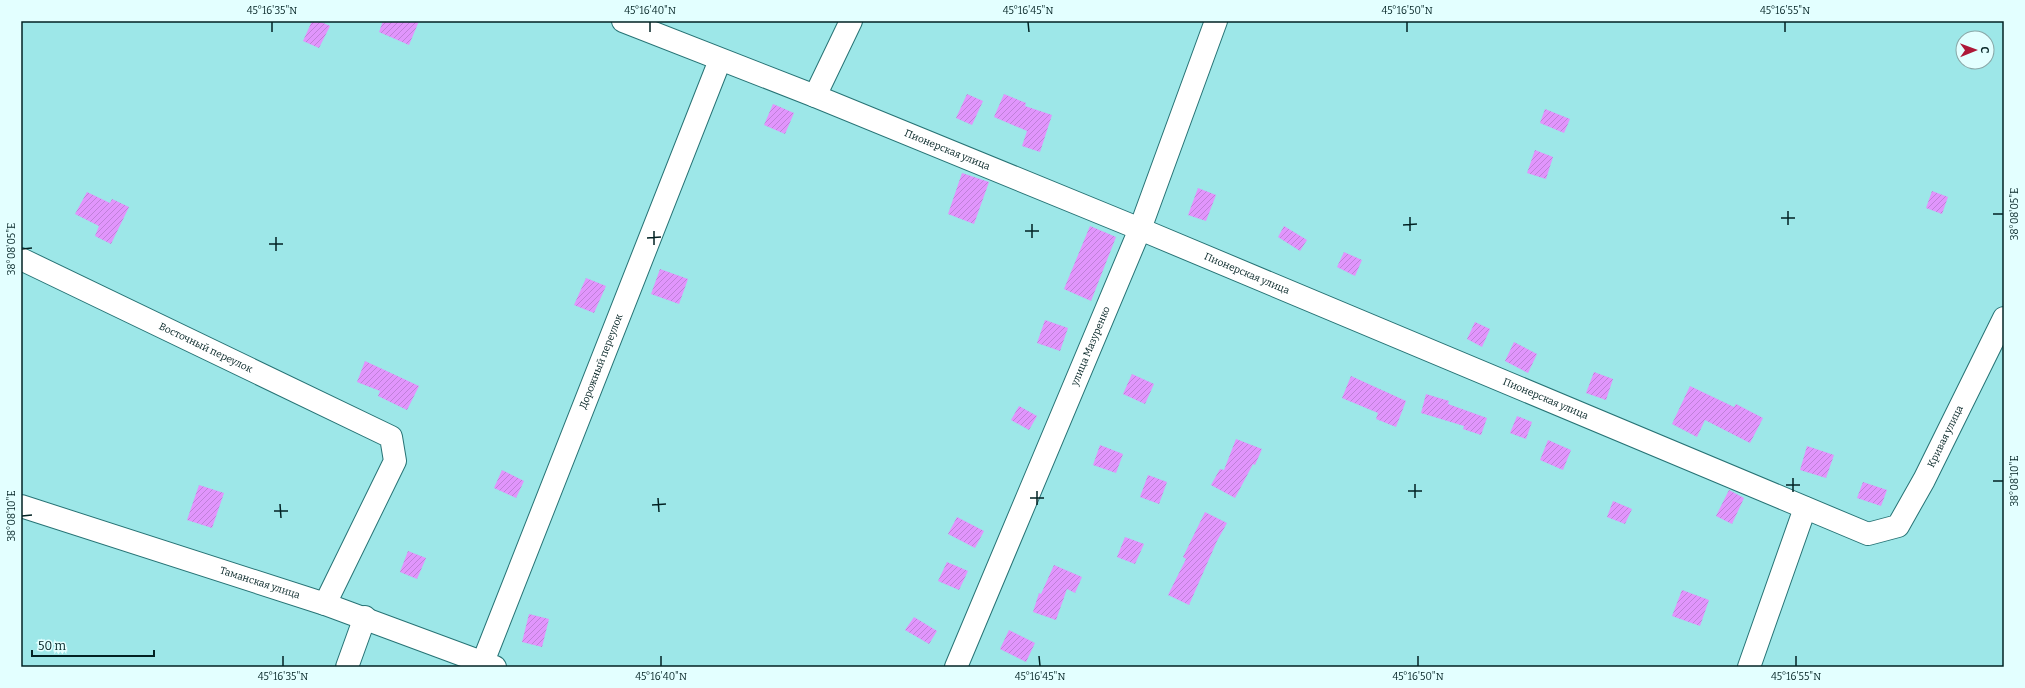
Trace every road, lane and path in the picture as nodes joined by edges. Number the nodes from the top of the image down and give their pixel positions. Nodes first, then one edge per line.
1 (623, 21) edge
2 (851, 21) edge
3 (1216, 21) edge
4 (720, 60) junction
5 (815, 96) junction
6 (1140, 230) junction
7 (21, 259) edge
8 (2004, 318) edge
9 (21, 506) edge
10 (1805, 508) junction
11 (1868, 534) joint
12 (325, 604) junction
13 (365, 617) junction
14 (489, 664) edge
15 (347, 667) edge
16 (956, 667) edge
17 (1749, 667) edge

1 - 4 street, Пионерская улица
2 - 5 street
3 - 6 street, улица Мазуренко
4 - 5 street, Пионерская улица
4 - 14 street, Дорожный переулок
5 - 6 street, Пионерская улица
6 - 10 street, Пионерская улица
6 - 16 street, улица Мазуренко
7 - 12 street, Восточный переулок
8 - 11 street, Кривая улица
9 - 12 street, Таманская улица
10 - 11 street, Пионерская улица
10 - 17 street
12 - 13 street, Таманская улица
13 - 14 street, Таманская улица
13 - 15 street

